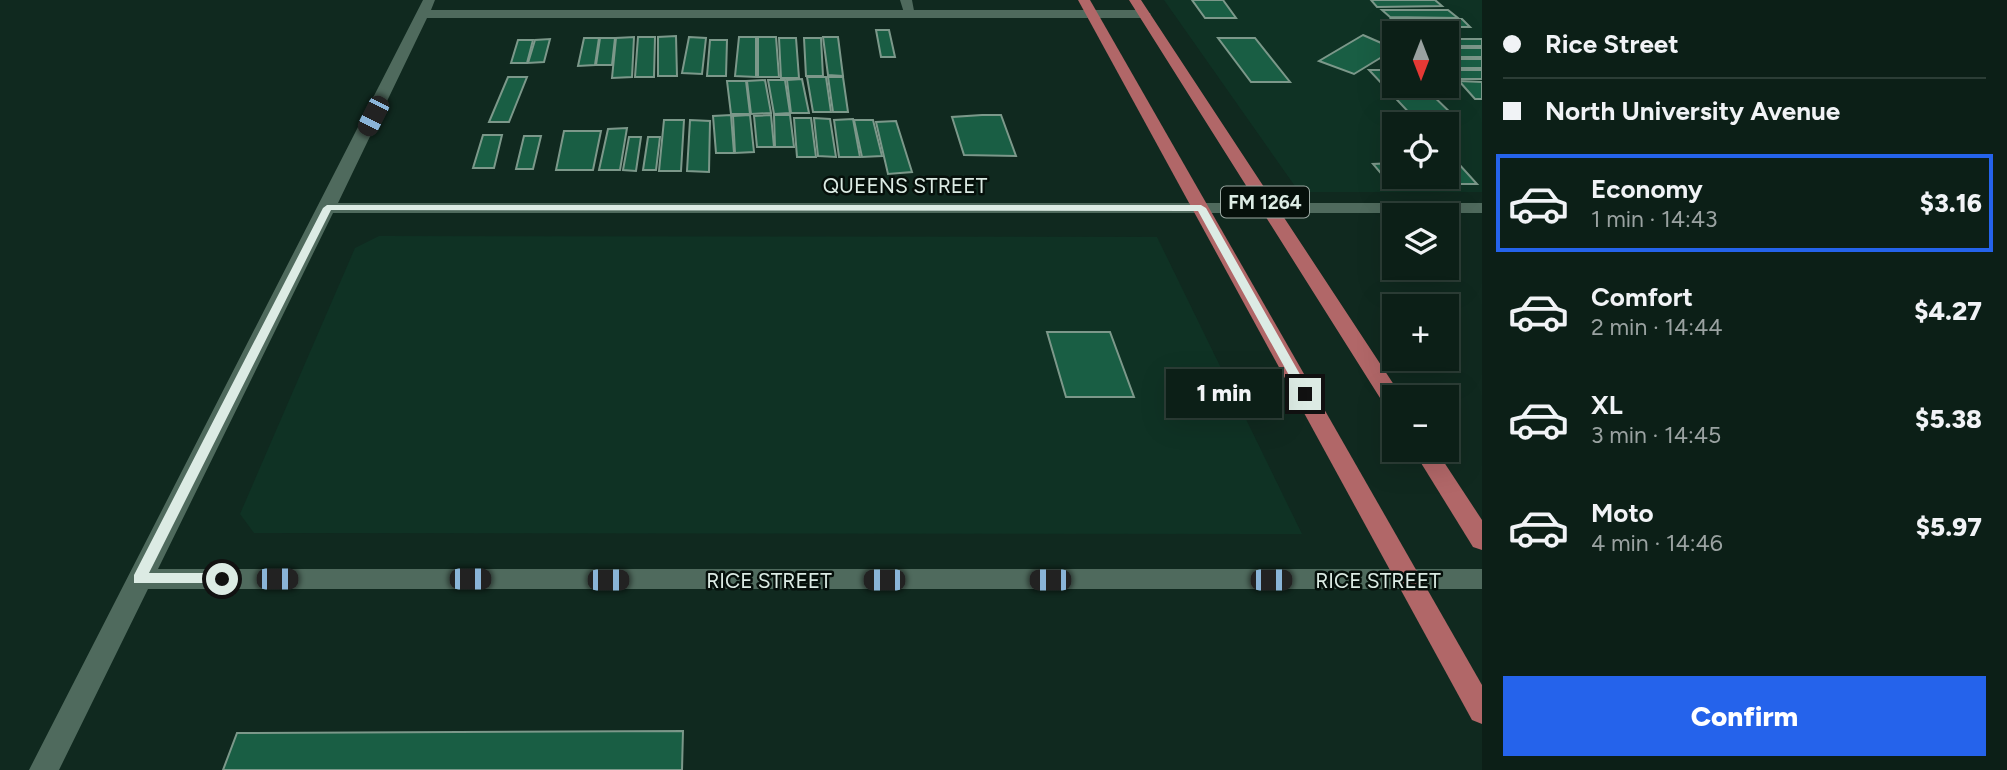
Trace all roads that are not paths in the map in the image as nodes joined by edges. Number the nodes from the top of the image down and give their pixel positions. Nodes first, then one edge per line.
1 (1088, 6) edge
2 (425, 7) edge
3 (908, 7) edge
4 (1140, 7) edge
5 (327, 208) junction
6 (1201, 208) junction
7 (1268, 208) junction
8 (1482, 208) edge
9 (1383, 385) edge
10 (1432, 462) edge
11 (1482, 540) edge
12 (139, 579) junction
13 (1482, 579) edge
14 (1409, 580) junction
15 (1482, 711) edge
16 (44, 770) edge

1 - 3 street
1 - 4 street
1 - 6 main road, FM 1264
2 - 3 street
2 - 5 street
4 - 7 main road, FM 1264
5 - 6 street, QUEENS STREET
5 - 12 street
6 - 7 street, QUEENS STREET
6 - 14 main road, FM 1264
7 - 8 street, QUEENS STREET
7 - 9 main road, FM 1264
10 - 11 main road
12 - 14 street, RICE STREET
12 - 16 street
13 - 14 street, RICE STREET
14 - 15 main road, FM 1264

